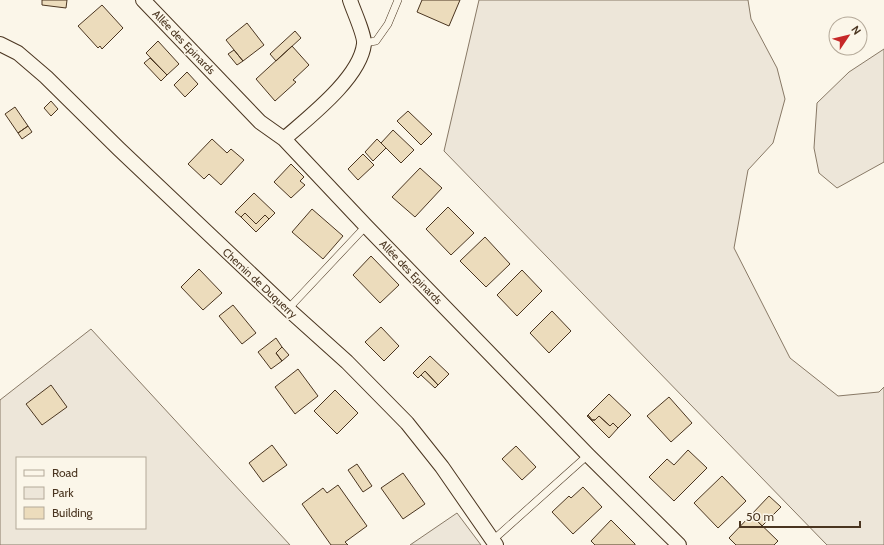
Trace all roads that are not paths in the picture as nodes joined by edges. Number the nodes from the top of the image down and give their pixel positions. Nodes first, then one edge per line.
1 (143, 0) edge
2 (350, 0) edge
3 (398, 0) edge
4 (364, 43) junction
5 (0, 44) edge
6 (284, 139) junction
7 (366, 226) junction
8 (288, 309) junction
9 (588, 455) junction
10 (494, 543) edge
11 (679, 545) edge

1 - 6 street, Allée des Epinards
2 - 4 street
3 - 4 lane
4 - 6 street
5 - 8 street, Chemin de Duquerry
6 - 7 street, Allée des Epinards
7 - 8 lane
7 - 9 street, Allée des Epinards
8 - 10 street, Chemin de Duquerry
9 - 10 lane
9 - 11 street, Allée des Epinards

